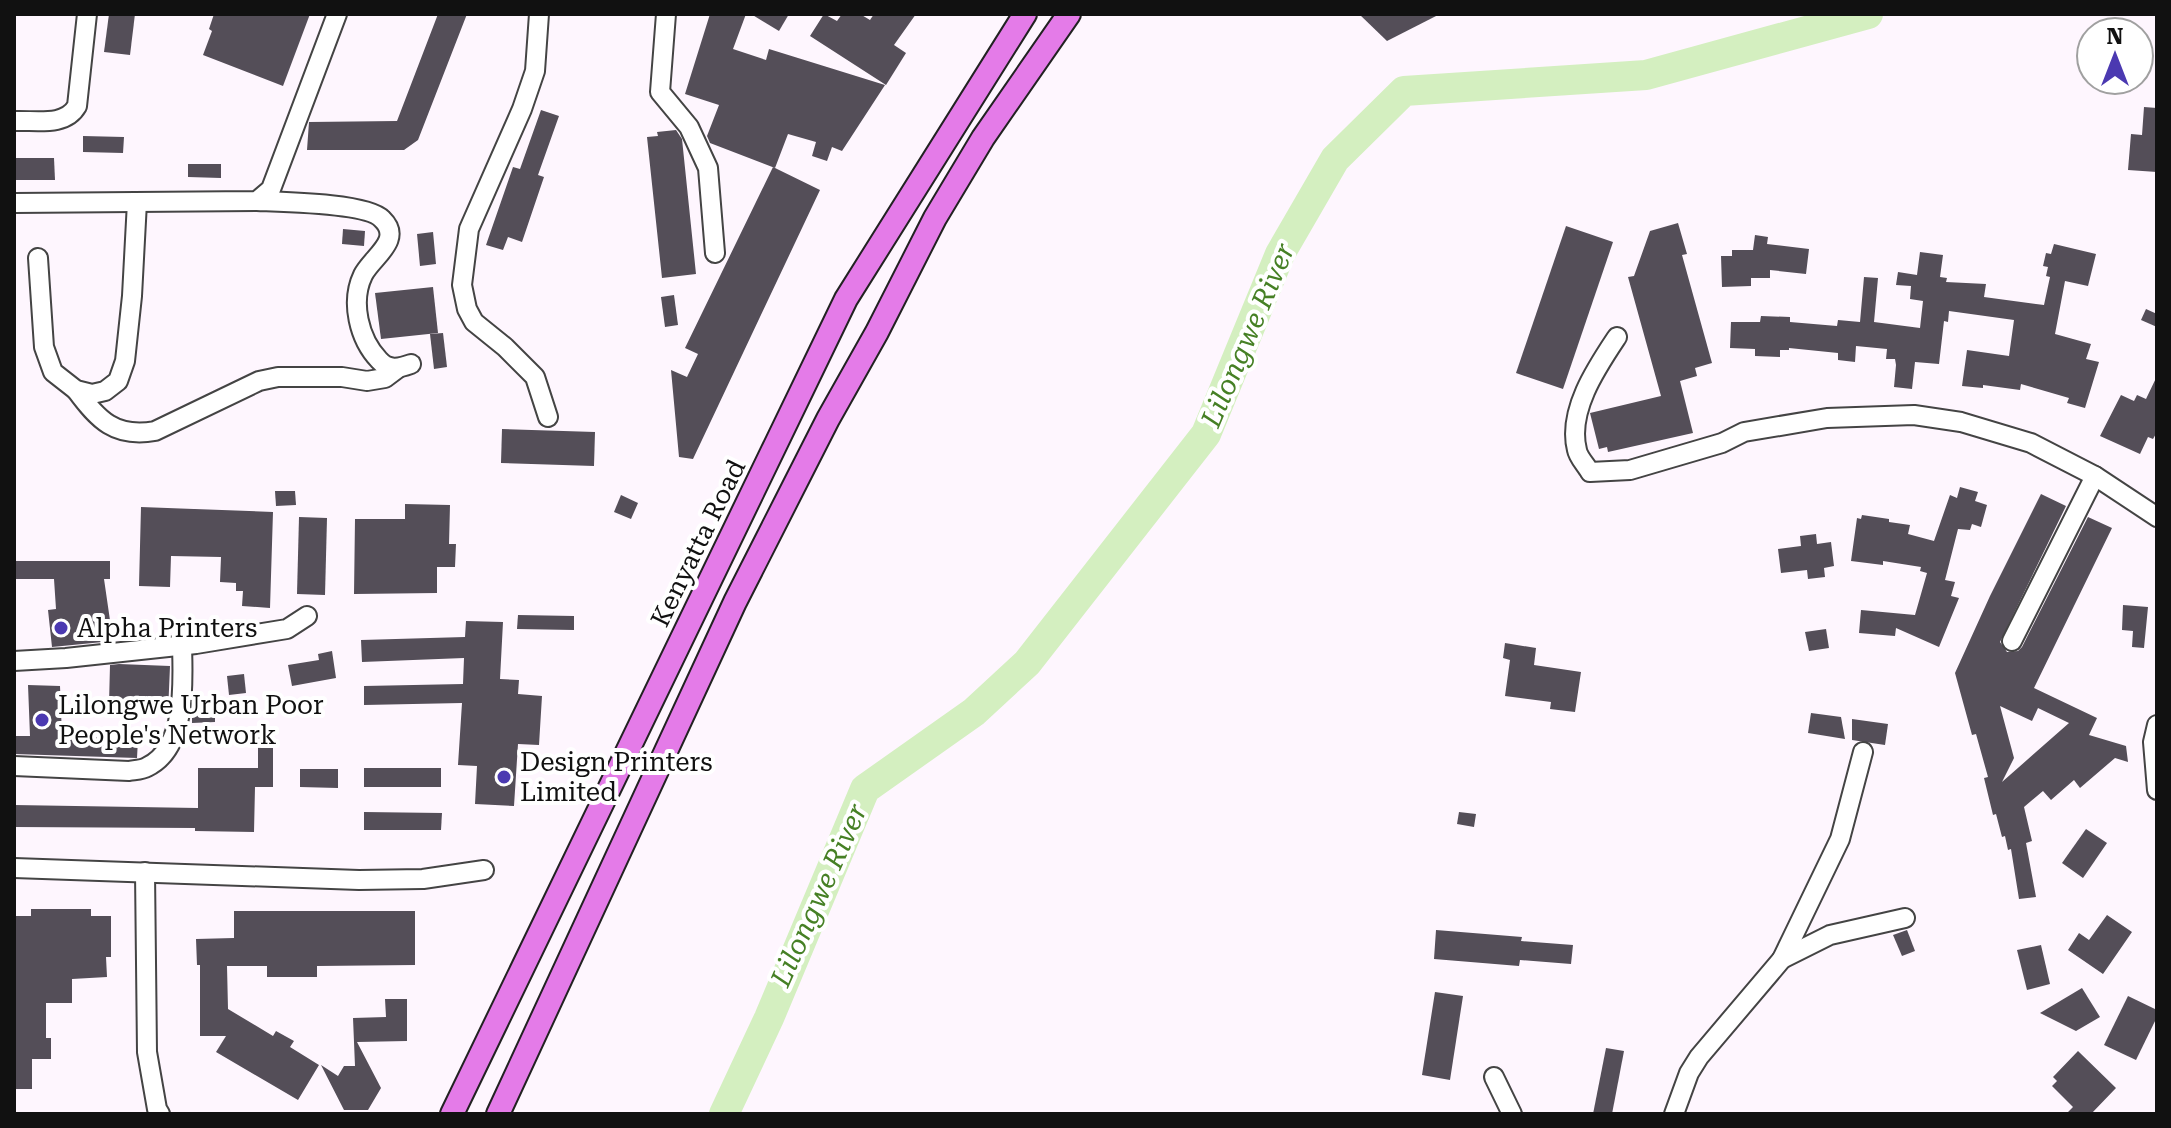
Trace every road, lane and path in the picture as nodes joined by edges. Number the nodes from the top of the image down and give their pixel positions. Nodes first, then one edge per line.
1 (87, 14) edge
2 (337, 14) edge
3 (539, 14) edge
4 (666, 14) edge
5 (1025, 14) edge
6 (1069, 14) edge
7 (14, 121) edge
8 (257, 201) junction
9 (137, 202) junction
10 (14, 203) edge
11 (715, 253) dead end
12 (38, 258) dead end
13 (1617, 337) dead end
14 (76, 390) junction
15 (548, 417) dead end
16 (2095, 476) junction
17 (2157, 517) edge
18 (307, 616) dead end
19 (2012, 641) dead end
20 (182, 646) junction
21 (14, 661) edge
22 (2157, 725) edge
23 (1863, 752) dead end
24 (14, 766) edge
25 (2157, 790) edge
26 (14, 868) edge
27 (484, 870) dead end
28 (145, 872) junction
29 (1905, 918) dead end
30 (1782, 959) junction
31 (1494, 1077) dead end
32 (160, 1114) edge
33 (452, 1114) edge
34 (498, 1114) edge
35 (1512, 1114) edge
36 (1674, 1114) edge

1 - 7 street
2 - 8 street
3 - 15 street
4 - 11 street
5 - 33 main road, Kenyatta Road
6 - 34 main road
8 - 9 street
8 - 14 street
9 - 10 street
9 - 14 street
12 - 14 street
13 - 16 street
16 - 17 street
16 - 19 street
18 - 20 street
20 - 21 street
20 - 24 street
22 - 25 street
23 - 30 street
26 - 28 street
27 - 28 street
28 - 32 street
29 - 30 street
30 - 36 street
31 - 35 street

